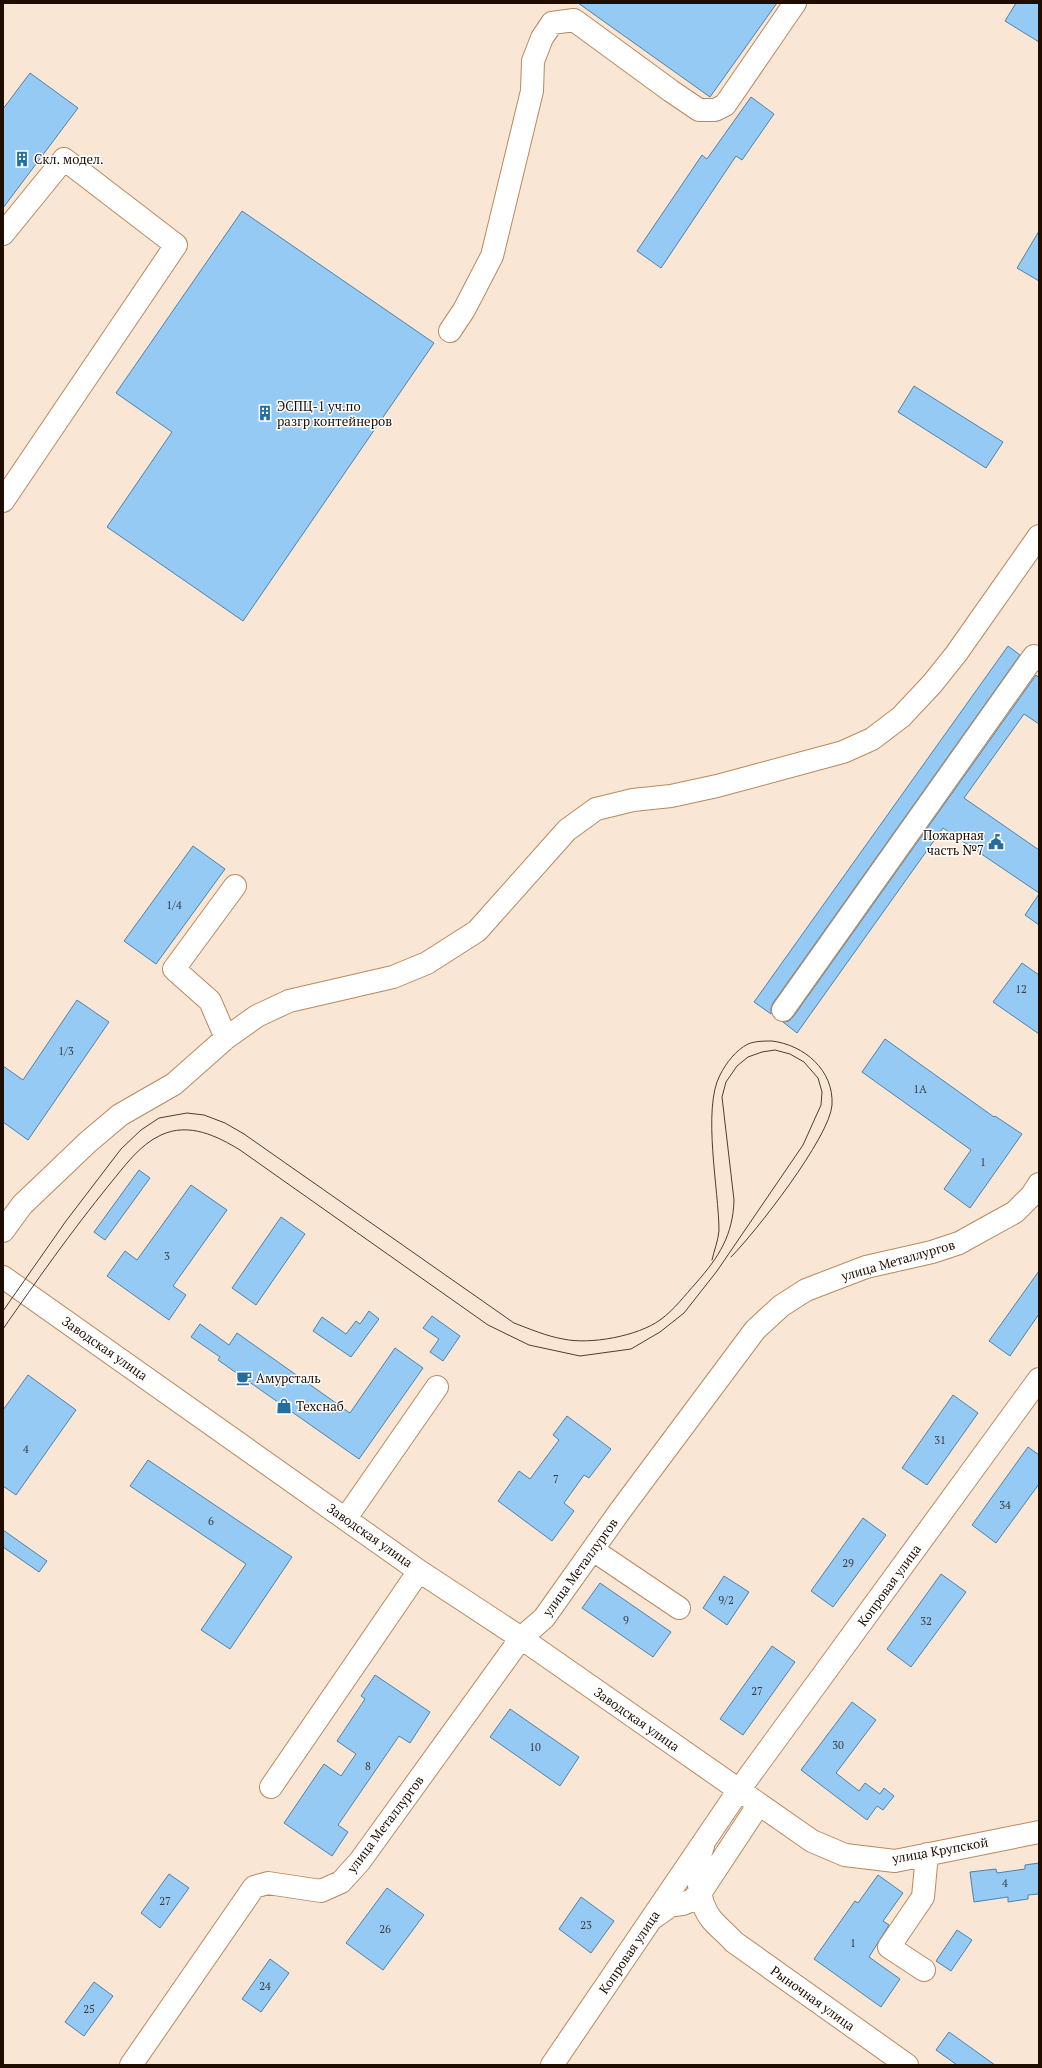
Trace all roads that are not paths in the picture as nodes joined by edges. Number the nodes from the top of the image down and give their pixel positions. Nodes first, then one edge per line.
1 (795, 3) edge
2 (3, 234) edge
3 (450, 331) dead end
4 (3, 501) edge
5 (1039, 536) edge
6 (1039, 660) edge
7 (235, 886) dead end
8 (783, 1010) dead end
9 (226, 1038) junction
10 (1037, 1193) edge
11 (3, 1231) edge
12 (3, 1277) edge
13 (1039, 1379) edge
14 (437, 1387) dead end
15 (346, 1518) junction
16 (593, 1550) junction
17 (419, 1571) junction
18 (679, 1608) dead end
19 (521, 1638) junction
20 (271, 1787) dead end
21 (739, 1790) junction
22 (760, 1804) junction
23 (1039, 1832) edge
24 (706, 1839) junction
25 (927, 1854) junction
26 (716, 1871) junction
27 (701, 1892) junction
28 (651, 1919) junction
29 (721, 1929) junction
30 (924, 1970) dead end
31 (131, 2065) edge
32 (552, 2065) edge
33 (907, 2065) edge

1 - 3 street
2 - 4 street
5 - 9 street
6 - 8 street
7 - 9 street
9 - 11 street
10 - 16 street, улица Металлургов
12 - 15 street, Заводская улица
13 - 21 street, Копровая улица
14 - 15 street
15 - 17 street, Заводская улица
16 - 18 street
16 - 19 street, улица Металлургов
17 - 19 street, Заводская улица
17 - 20 street
19 - 21 street, Заводская улица
19 - 31 street, улица Металлургов
21 - 22 street, улица Крупской
21 - 24 street, Копровая улица
22 - 25 street, улица Крупской
22 - 26 street, Рыночная улица
23 - 25 street, улица Крупской
24 - 27 street, Рыночная улица
24 - 28 street, Копровая улица
25 - 30 street
26 - 27 street
26 - 29 street, Рыночная улица
27 - 28 street
27 - 29 street, Рыночная улица
28 - 32 street, Копровая улица
29 - 33 street, Рыночная улица

